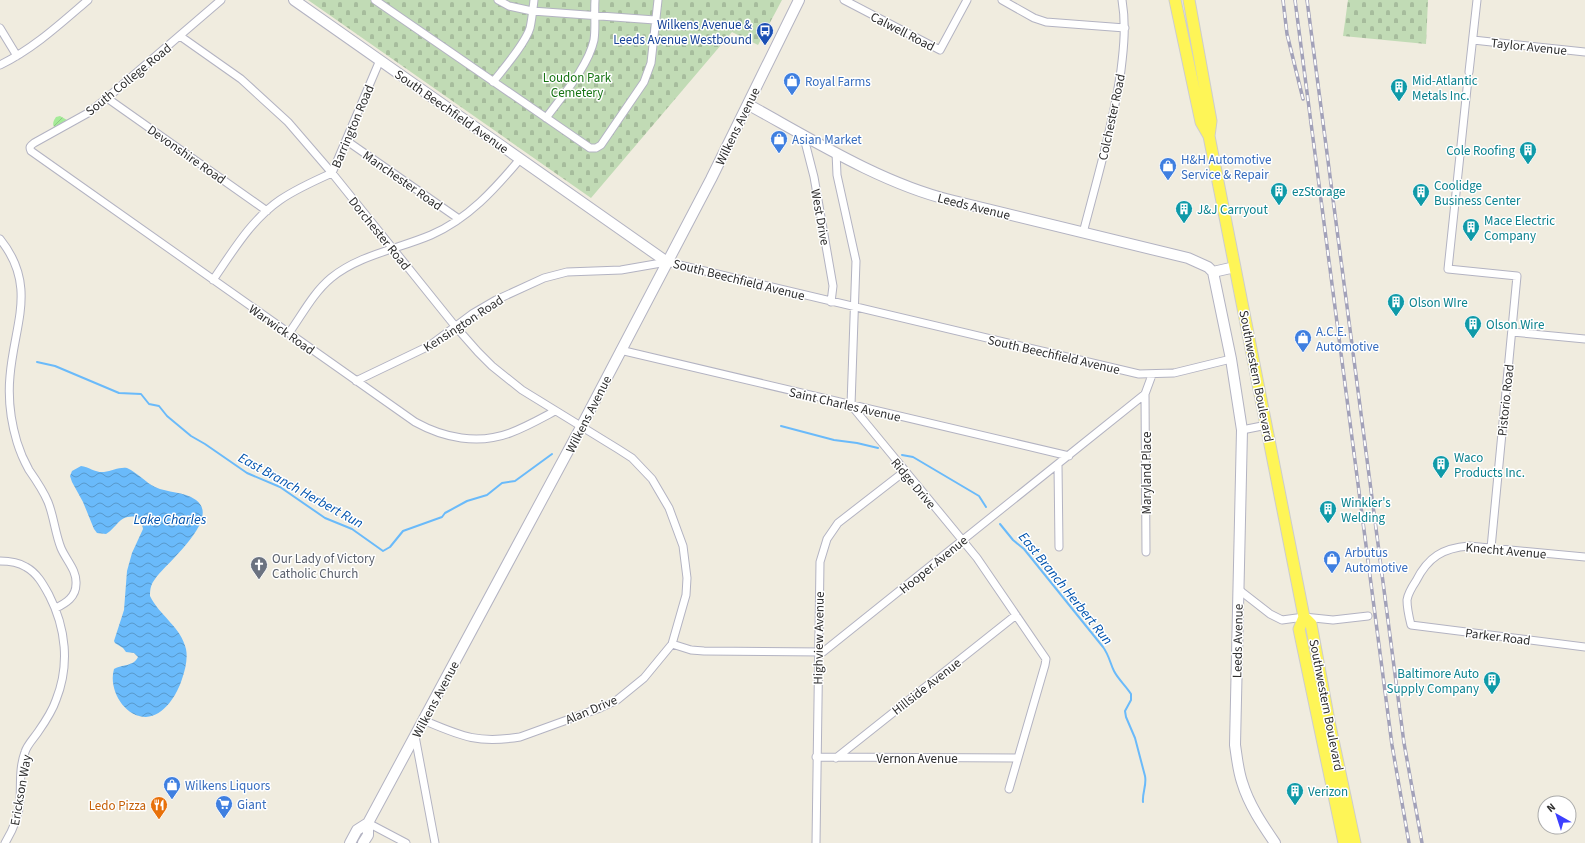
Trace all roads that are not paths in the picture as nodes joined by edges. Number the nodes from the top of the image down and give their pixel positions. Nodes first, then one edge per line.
1 (88, 0) edge
2 (221, 0) edge
3 (294, 0) edge
4 (375, 0) edge
5 (498, 0) edge
6 (534, 0) edge
7 (595, 0) edge
8 (658, 0) edge
9 (799, 0) edge
10 (844, 0) edge
11 (967, 0) edge
12 (1002, 0) edge
13 (1122, 0) edge
14 (1175, 0) edge
15 (1189, 0) edge
16 (1477, 0) edge
17 (532, 11) junction
18 (594, 16) junction
19 (655, 20) junction
20 (0, 28) edge
21 (1125, 28) junction
22 (180, 36) junction
23 (1473, 40) junction
24 (1585, 52) edge
25 (17, 56) junction
26 (380, 60) junction
27 (0, 65) edge
28 (493, 82) junction
29 (107, 98) junction
30 (749, 105) junction
31 (546, 118) junction
32 (803, 134) junction
33 (1209, 136) junction
34 (347, 141) junction
35 (30, 148) joint
36 (836, 152) junction
37 (520, 159) junction
38 (332, 173) junction
39 (267, 210) junction
40 (459, 219) junction
41 (1083, 233) junction
42 (0, 239) edge
43 (393, 249) junction
44 (667, 262) junction
45 (1235, 267) junction
46 (1213, 272) junction
47 (213, 280) junction
48 (831, 302) junction
49 (854, 307) junction
50 (455, 326) junction
51 (1512, 332) junction
52 (289, 334) junction
53 (1585, 339) edge
54 (620, 350) junction
55 (1231, 359) junction
56 (1152, 375) junction
57 (356, 381) junction
58 (1145, 394) junction
59 (851, 405) junction
60 (555, 411) junction
61 (1267, 425) junction
62 (581, 427) junction
63 (1242, 430) junction
64 (1069, 456) junction
65 (1058, 465) junction
66 (905, 471) junction
67 (963, 541) junction
68 (1059, 547) dead end
69 (1491, 548) junction
70 (1146, 552) dead end
71 (1585, 557) edge
72 (0, 561) edge
73 (1238, 589) junction
74 (56, 608) junction
75 (1016, 615) junction
76 (1368, 616) dead end
77 (1304, 617) junction
78 (1412, 625) joint
79 (672, 644) junction
80 (1585, 647) edge
81 (818, 652) junction
82 (423, 720) junction
83 (415, 736) junction
84 (816, 757) junction
85 (836, 758) junction
86 (1018, 758) junction
87 (1009, 789) dead end
88 (368, 823) junction
89 (5, 843) edge
90 (350, 843) edge
91 (363, 843) edge
92 (406, 843) edge
93 (435, 843) edge
94 (816, 843) edge
95 (1275, 843) edge
96 (1344, 843) edge
97 (1355, 843) edge

1 - 25 street
2 - 22 street, South College Road
3 - 26 street, South Beechfield Avenue
4 - 28 street
5 - 17 street
6 - 17 street
7 - 18 street
8 - 19 street
9 - 30 street, Wilkens Avenue
10 - 11 street, Calwell Road
12 - 21 street
13 - 21 street, Colchester Road
14 - 33 main road, Southwestern Boulevard
15 - 33 main road, Southwestern Boulevard
16 - 23 street
17 - 18 street
17 - 28 street
18 - 19 street
18 - 31 street
19 - 31 street
20 - 25 street
21 - 41 street, Colchester Road
22 - 29 street, South College Road
22 - 38 street, Dorchester Road
23 - 24 street, Taylor Avenue
23 - 51 street, Pistorio Road
25 - 27 street
26 - 34 street, Barrington Road
26 - 37 street, South Beechfield Avenue
28 - 31 street
29 - 35 street, South College Road
29 - 39 street, Devonshire Road
30 - 32 street, Leeds Avenue
30 - 44 street, Wilkens Avenue
32 - 36 street, Leeds Avenue
32 - 48 street, West Drive
33 - 45 main road, Southwestern Boulevard
34 - 38 street, Barrington Road
34 - 40 street, Manchester Road
35 - 47 street, Warwick Road
36 - 41 street, Leeds Avenue
36 - 49 street
37 - 40 street
37 - 44 street, South Beechfield Avenue
38 - 39 street, Barrington Road
38 - 43 street, Dorchester Road
39 - 47 street, Barrington Road
40 - 43 street
41 - 46 street, Leeds Avenue
42 - 74 street
43 - 50 street, Dorchester Road
43 - 52 street
44 - 48 street, South Beechfield Avenue
44 - 50 street, Kensington Road
44 - 54 street, Wilkens Avenue
45 - 46 street
45 - 61 main road, Southwestern Boulevard
46 - 55 street, Leeds Avenue
47 - 52 street, Warwick Road
48 - 49 street, South Beechfield Avenue
49 - 56 street, South Beechfield Avenue
49 - 59 street
50 - 57 street, Kensington Road
50 - 60 street, Dorchester Road
51 - 53 street
51 - 69 street, Pistorio Road
52 - 57 street, Warwick Road
54 - 59 street, Saint Charles Avenue
54 - 62 street, Wilkens Avenue
55 - 56 street, South Beechfield Avenue
55 - 63 street, Leeds Avenue
56 - 58 street
57 - 60 street, Warwick Road
58 - 64 street, Hooper Avenue
58 - 70 street, Maryland Place
59 - 64 street, Saint Charles Avenue
59 - 66 street, Ridge Drive
60 - 62 street, Dorchester Road
61 - 63 street
61 - 77 main road, Southwestern Boulevard
62 - 79 street, Alan Drive
62 - 82 street, Wilkens Avenue
63 - 73 street, Leeds Avenue
64 - 65 street, Hooper Avenue
65 - 67 street, Hooper Avenue
65 - 68 street
66 - 67 street, Ridge Drive
66 - 81 street, Highview Avenue
67 - 75 street, Ridge Drive
67 - 81 street, Hooper Avenue
69 - 71 street, Knecht Avenue
69 - 78 street, Knecht Avenue
72 - 74 street, Erickson Way
73 - 77 street
73 - 95 street, Leeds Avenue
74 - 89 street, Erickson Way
75 - 85 street, Hillside Avenue
75 - 86 street, Ridge Drive
76 - 77 street
77 - 96 main road, Southwestern Boulevard
77 - 97 main road, Southwestern Boulevard
78 - 80 street, Parker Road
79 - 81 street, Hooper Avenue
79 - 82 street, Alan Drive
81 - 84 street, Highview Avenue
82 - 83 street, Wilkens Avenue
83 - 88 street, Wilkens Avenue
83 - 93 street
84 - 85 street, Vernon Avenue
84 - 94 street, Highview Avenue
85 - 86 street, Vernon Avenue
86 - 87 street, Ridge Drive
88 - 90 street, Wilkens Avenue
88 - 91 street, Wilkens Avenue
88 - 92 street

